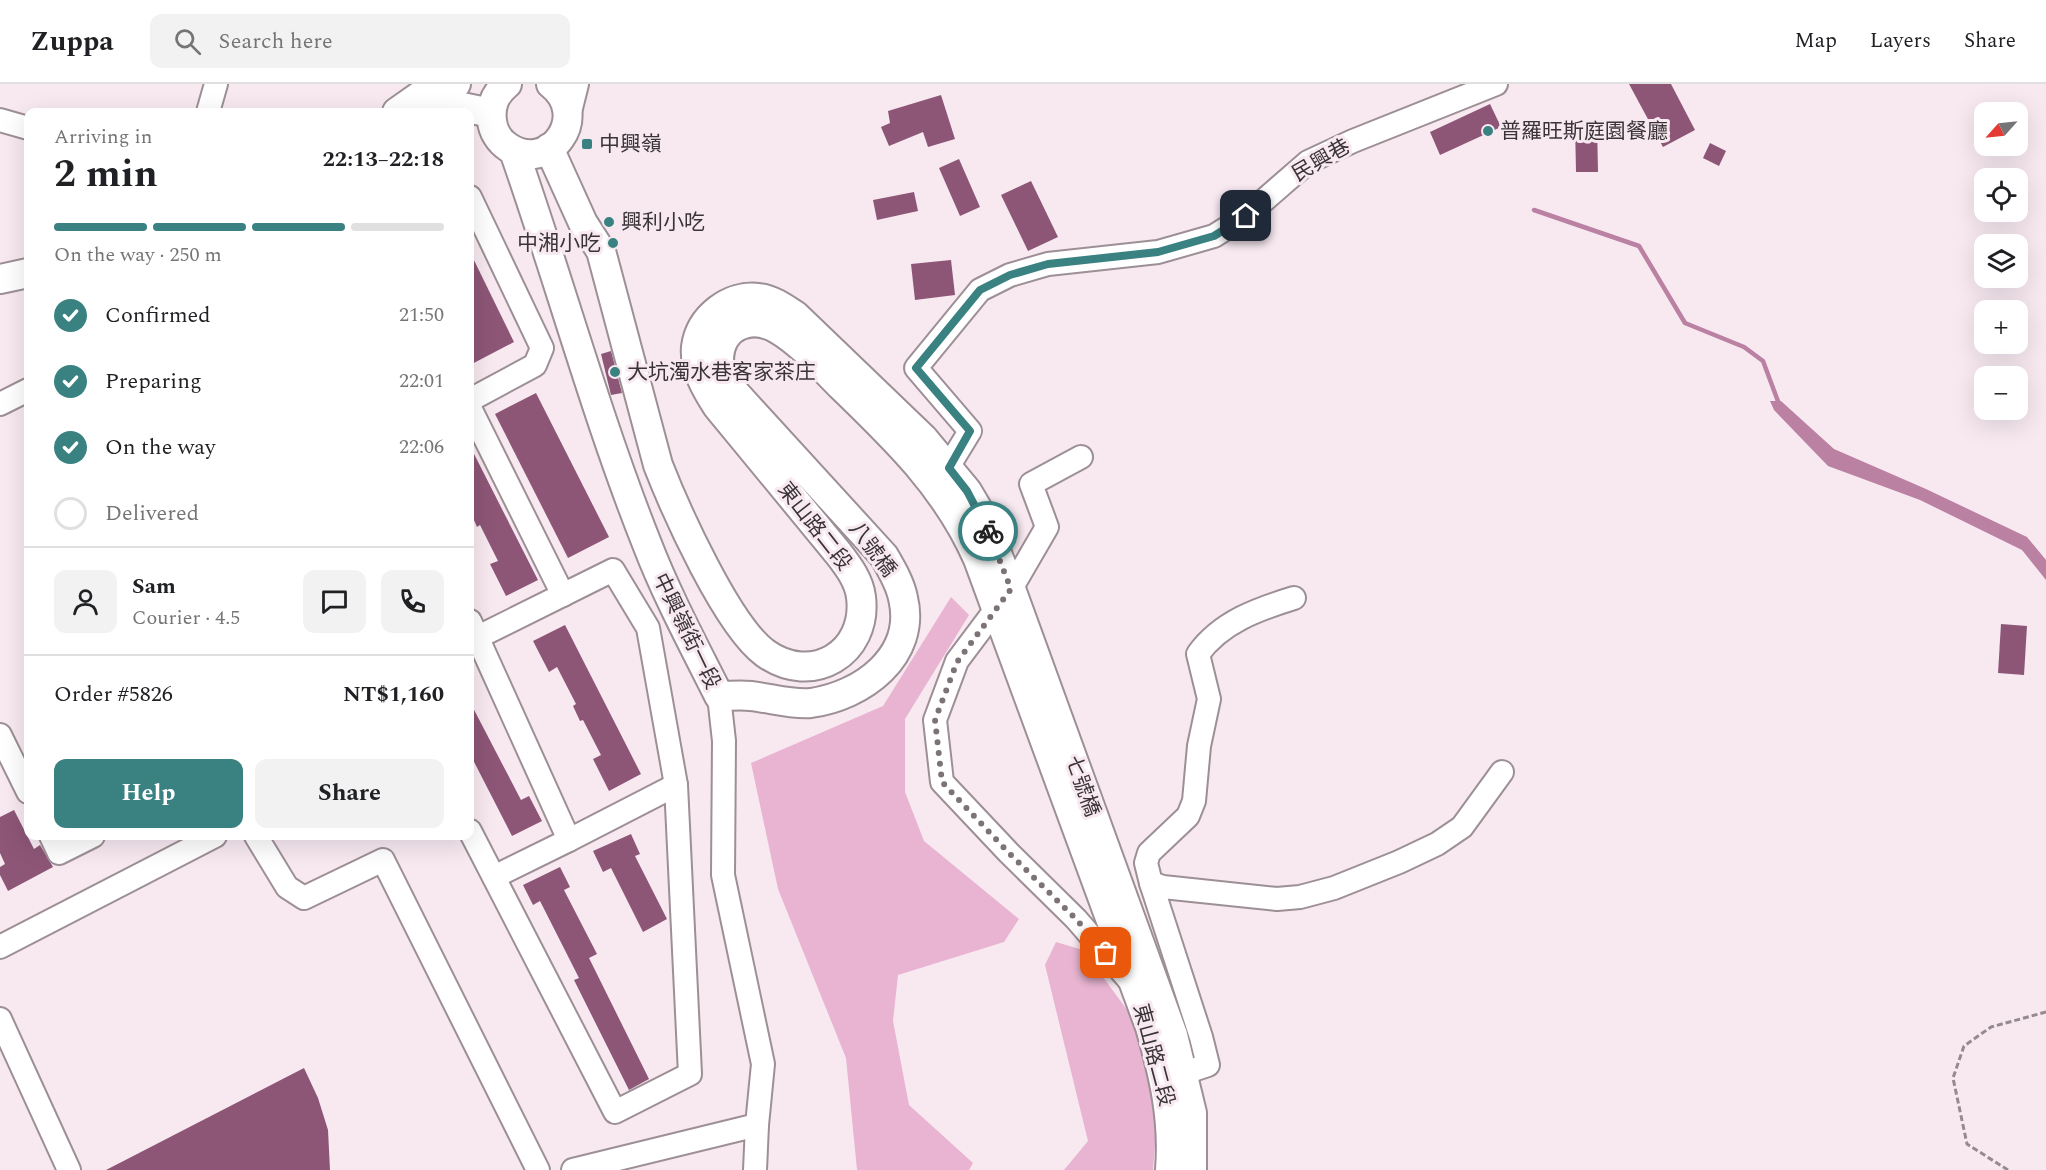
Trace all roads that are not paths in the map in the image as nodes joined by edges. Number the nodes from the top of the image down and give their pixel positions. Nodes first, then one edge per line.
1 (216, 84) edge
2 (456, 84) edge
3 (507, 84) edge
4 (551, 84) edge
5 (577, 84) edge
6 (1496, 84) edge
7 (209, 108) edge
8 (403, 108) edge
9 (447, 108) edge
10 (467, 108) edge
11 (474, 110) edge
12 (491, 113) junction
13 (0, 120) edge
14 (24, 127) edge
15 (558, 138) junction
16 (514, 151) junction
17 (474, 205) edge
18 (549, 249) junction
19 (24, 274) edge
20 (0, 279) edge
21 (24, 392) edge
22 (736, 394) joint
23 (474, 398) edge
24 (0, 404) edge
25 (474, 416) edge
26 (1081, 457) dead end
27 (943, 476) junction
28 (563, 595) junction
29 (1294, 598) dead end
30 (1004, 600) junction
31 (474, 632) edge
32 (474, 637) edge
33 (1019, 642) joint
34 (719, 696) junction
35 (0, 735) edge
36 (1502, 772) dead end
37 (24, 784) edge
38 (676, 785) junction
39 (474, 839) edge
40 (53, 840) edge
41 (85, 840) edge
42 (207, 840) edge
43 (258, 840) edge
44 (569, 840) junction
45 (494, 877) junction
46 (1151, 883) junction
47 (1129, 940) junction
48 (0, 947) edge
49 (1136, 988) junction
50 (0, 1019) edge
51 (1174, 1075) junction
52 (756, 1125) junction
53 (1193, 1162) edge
54 (69, 1170) edge
55 (538, 1170) edge
56 (573, 1170) edge
57 (755, 1170) edge
58 (1170, 1170) edge

1 - 7 street
2 - 8 main road
3 - 12 main road
4 - 15 main road
5 - 15 street
6 - 27 street, 民興巷
9 - 10 main road
11 - 12 main road
12 - 16 main road
13 - 14 street
15 - 16 main road
15 - 18 main road, 中興嶺街一段
15 - 27 main road, 東山路二段
16 - 18 main road, 中興嶺街一段
17 - 23 street
18 - 34 main road, 中興嶺街一段
19 - 20 main road
21 - 24 street
22 - 27 main road, 東山路二段
22 - 34 main road, 八號橋
25 - 28 street
26 - 30 street
27 - 30 main road, 東山路二段
28 - 31 street
28 - 38 street
29 - 46 street
30 - 33 main road, 東山路二段
30 - 49 street
32 - 44 street
33 - 47 main road, 七號橋
34 - 52 street, 中興嶺街一段
35 - 37 street
36 - 46 street
38 - 44 street
38 - 45 street
39 - 45 street
40 - 41 street
42 - 48 street
43 - 55 street
44 - 45 street
46 - 51 street
47 - 49 main road, 東山路二段
47 - 51 main road, 東山路二段
49 - 51 main road, 東山路二段
50 - 54 street
51 - 53 main road, 東山路二段
51 - 58 main road, 東山路二段
52 - 56 street
52 - 57 street, 中興嶺街一段

